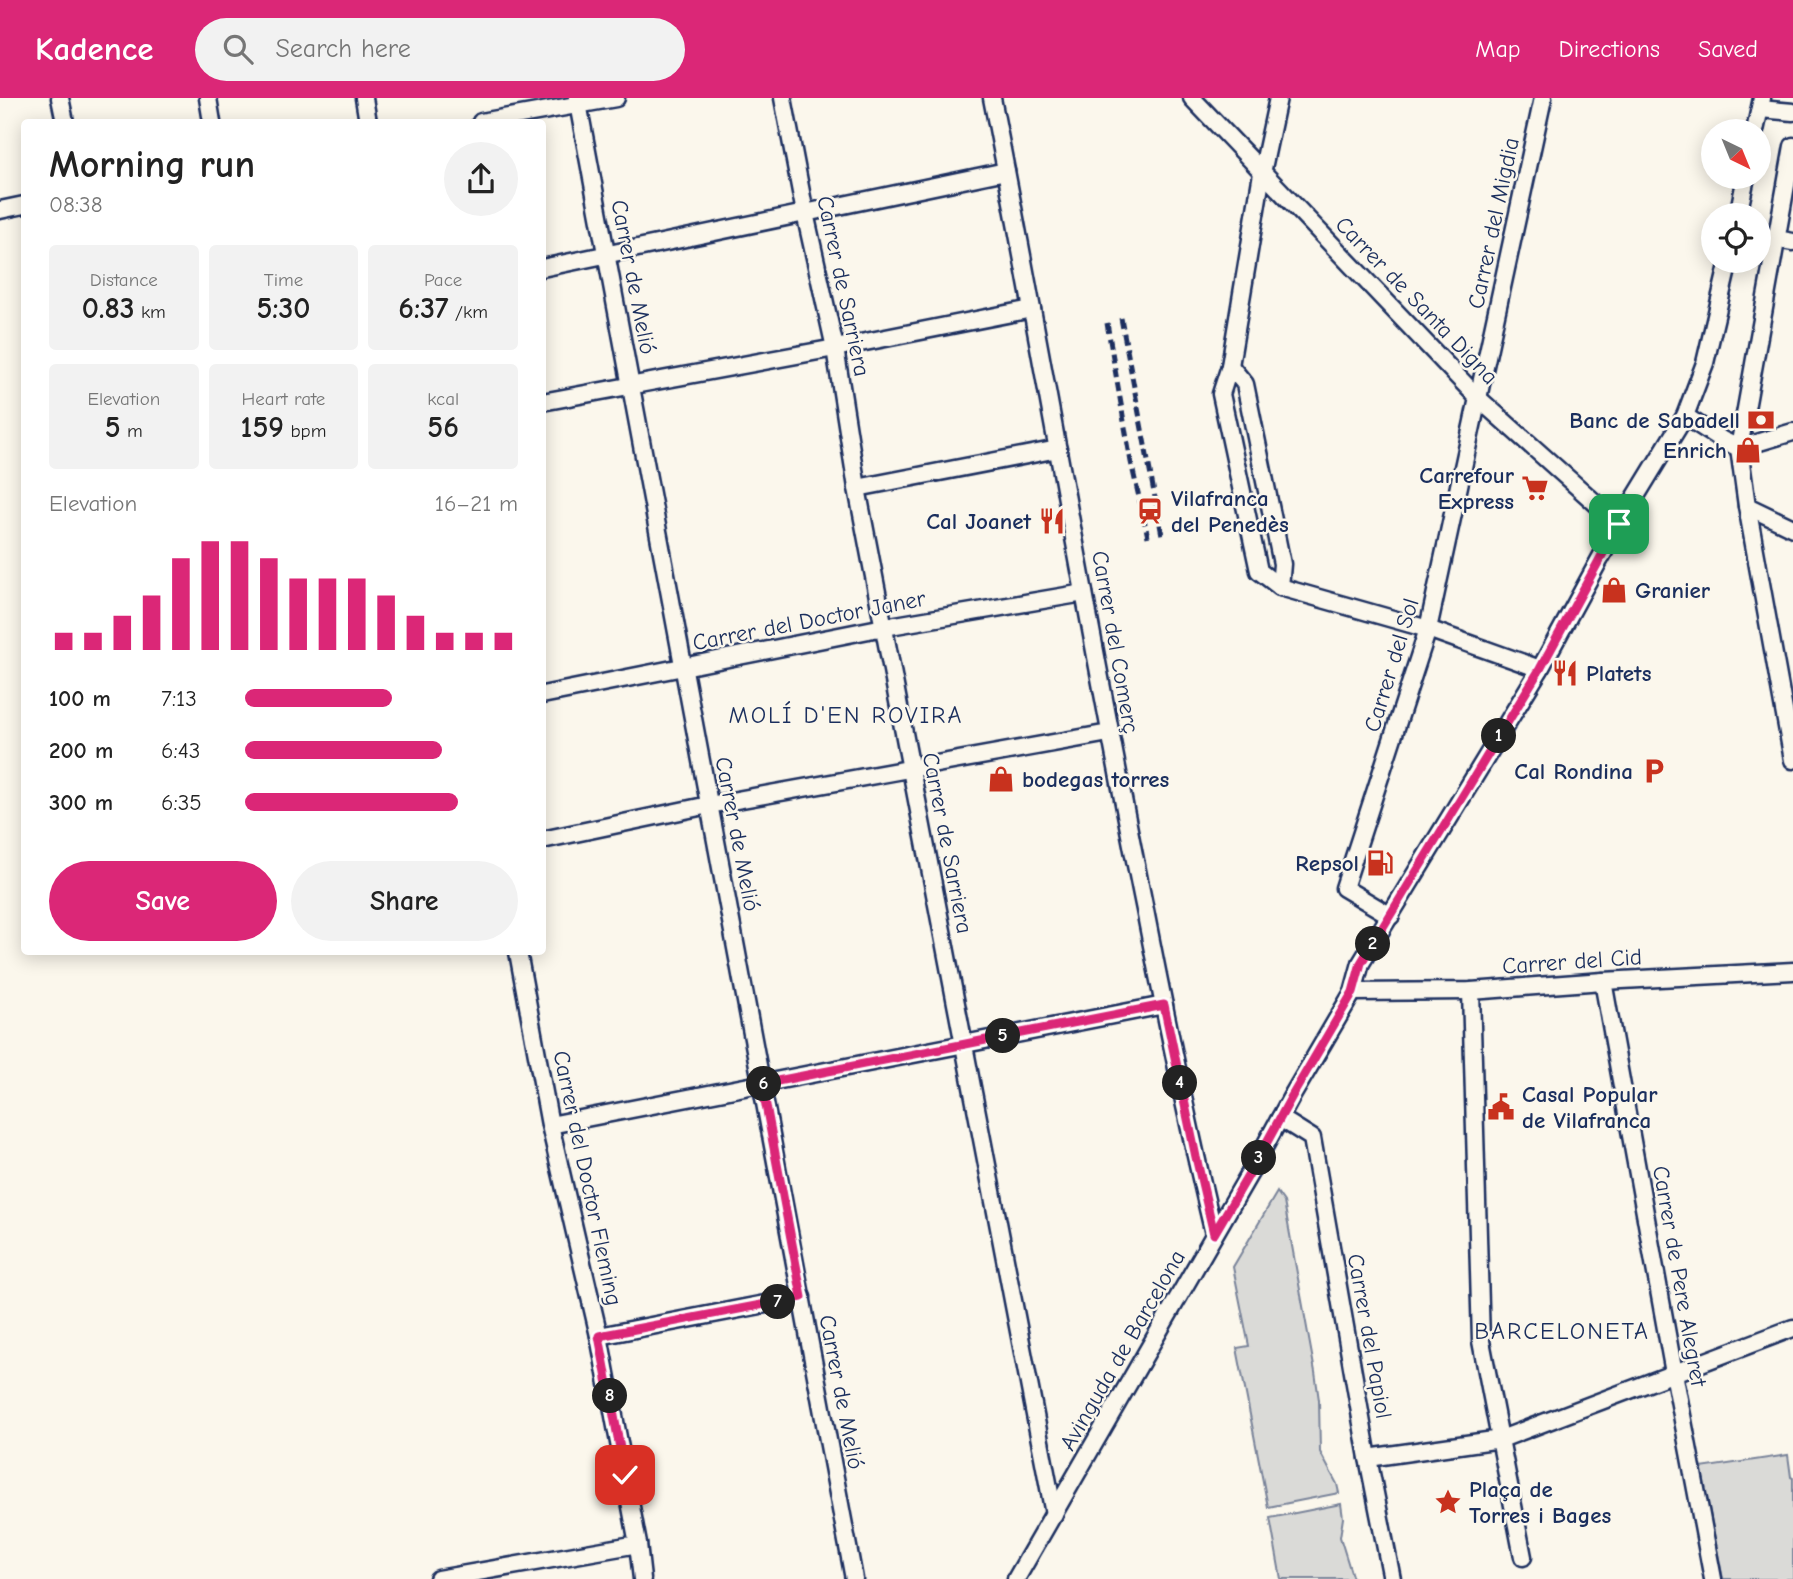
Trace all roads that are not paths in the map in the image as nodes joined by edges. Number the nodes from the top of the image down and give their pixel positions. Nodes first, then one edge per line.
1 (60, 98) edge
2 (208, 98) edge
3 (364, 98) edge
4 (616, 98) edge
5 (783, 98) edge
6 (992, 98) edge
7 (1192, 98) edge
8 (1278, 98) edge
9 (1543, 98) edge
10 (578, 101) edge
11 (1761, 104) edge
12 (1793, 112) edge
13 (64, 119) edge
14 (212, 119) edge
15 (368, 119) edge
16 (495, 119) edge
17 (1793, 146) edge
18 (1006, 171) junction
19 (1262, 173) junction
20 (21, 206) edge
21 (0, 210) edge
22 (805, 213) junction
23 (1771, 238) edge
24 (1776, 239) junction
25 (1793, 242) edge
26 (606, 255) junction
27 (546, 267) edge
28 (1726, 273) edge
29 (1032, 309) junction
30 (835, 348) junction
31 (1230, 366) junction
32 (631, 385) junction
33 (1479, 398) junction
34 (546, 401) edge
35 (1685, 416) junction
36 (1793, 432) edge
37 (1739, 448) junction
38 (1058, 449) junction
39 (858, 488) junction
40 (1747, 506) junction
41 (1619, 524) junction
42 (1793, 528) edge
43 (1280, 587) junction
44 (1084, 593) junction
45 (884, 628) junction
46 (1428, 629) junction
47 (683, 667) junction
48 (1540, 669) junction
49 (546, 694) edge
50 (1109, 733) junction
51 (1793, 760) edge
52 (911, 770) junction
53 (709, 806) junction
54 (546, 839) edge
55 (1391, 916) junction
56 (519, 955) edge
57 (1793, 971) edge
58 (1603, 981) junction
59 (1471, 991) junction
60 (1353, 992) junction
61 (1164, 1005) junction
62 (963, 1044) junction
63 (762, 1084) junction
64 (1280, 1118) junction
65 (550, 1125) junction
66 (1214, 1234) junction
67 (802, 1297) junction
68 (1793, 1328) edge
69 (599, 1336) junction
70 (1674, 1373) junction
71 (1501, 1438) junction
72 (1368, 1458) junction
73 (1054, 1514) junction
74 (638, 1544) junction
75 (1523, 1557) dead end
76 (490, 1574) edge
77 (438, 1579) edge
78 (642, 1579) edge
79 (855, 1579) edge
80 (1016, 1579) edge
81 (1392, 1579) edge
82 (1713, 1579) edge

1 - 13 street
2 - 14 street
3 - 15 street
4 - 10 street
5 - 22 street, Carrer de Sarriera
6 - 18 street, Carrer del Comerç
7 - 19 street, Carrer de Santa Digna
8 - 19 street
9 - 33 street, Carrer del Migdia
10 - 16 street
10 - 26 street, Carrer de Melió
11 - 12 street
17 - 24 street
18 - 22 street
18 - 29 street, Carrer del Comerç
19 - 31 street
19 - 33 street, Carrer de Santa Digna
20 - 21 street
22 - 26 street
22 - 30 street, Carrer de Sarriera
23 - 24 street
24 - 25 street
24 - 37 street
26 - 27 street
26 - 32 street, Carrer de Melió
28 - 35 street, Avinguda de Barcelona
29 - 30 street
29 - 38 street, Carrer del Comerç
30 - 32 street
30 - 39 street, Carrer de Sarriera
31 - 43 street
31 - 43 street
32 - 34 street
32 - 47 street, Carrer de Melió
33 - 41 street, Carrer de Santa Digna
33 - 46 street, Carrer del Sol
35 - 37 street
35 - 41 street, Avinguda de Barcelona
36 - 37 street
37 - 40 street
38 - 39 street
38 - 44 street, Carrer del Comerç
39 - 45 street, Carrer de Sarriera
40 - 42 street
40 - 51 street
41 - 48 street, Avinguda de Barcelona
43 - 46 street
44 - 45 street, Carrer del Doctor Janer
44 - 50 street, Carrer del Comerç
45 - 47 street, Carrer del Doctor Janer
45 - 52 street, Carrer de Sarriera
46 - 48 street
46 - 55 street, Carrer del Sol
47 - 49 street, Carrer del Doctor Janer
47 - 53 street, Carrer de Melió
48 - 55 street, Avinguda de Barcelona
50 - 52 street
50 - 61 street, Carrer del Comerç
52 - 53 street
52 - 62 street, Carrer de Sarriera
53 - 54 street
53 - 63 street, Carrer de Melió
55 - 60 street, Avinguda de Barcelona
56 - 65 street, Carrer del Doctor Fleming
57 - 58 street, Carrer del Cid
58 - 59 street, Carrer del Cid
58 - 70 street, Carrer de Pere Alegret
59 - 60 street, Carrer del Cid
59 - 71 street
60 - 64 street, Avinguda de Barcelona
61 - 62 street
61 - 66 street, Carrer del Comerç
62 - 63 street
62 - 73 street, Carrer de Sarriera
63 - 65 street
63 - 67 street, Carrer de Melió
64 - 66 street, Avinguda de Barcelona
64 - 72 street, Carrer del Papiol
65 - 69 street, Carrer del Doctor Fleming
66 - 73 street, Avinguda de Barcelona
67 - 69 street
67 - 79 street, Carrer de Melió
68 - 70 street
69 - 74 street, Carrer del Doctor Fleming
70 - 71 street
70 - 82 street, Carrer de Pere Alegret
71 - 72 street
71 - 75 street
72 - 81 street, Carrer del Papiol
73 - 80 street, Avinguda de Barcelona
74 - 76 street
74 - 78 street, Carrer del Doctor Fleming
76 - 77 street

